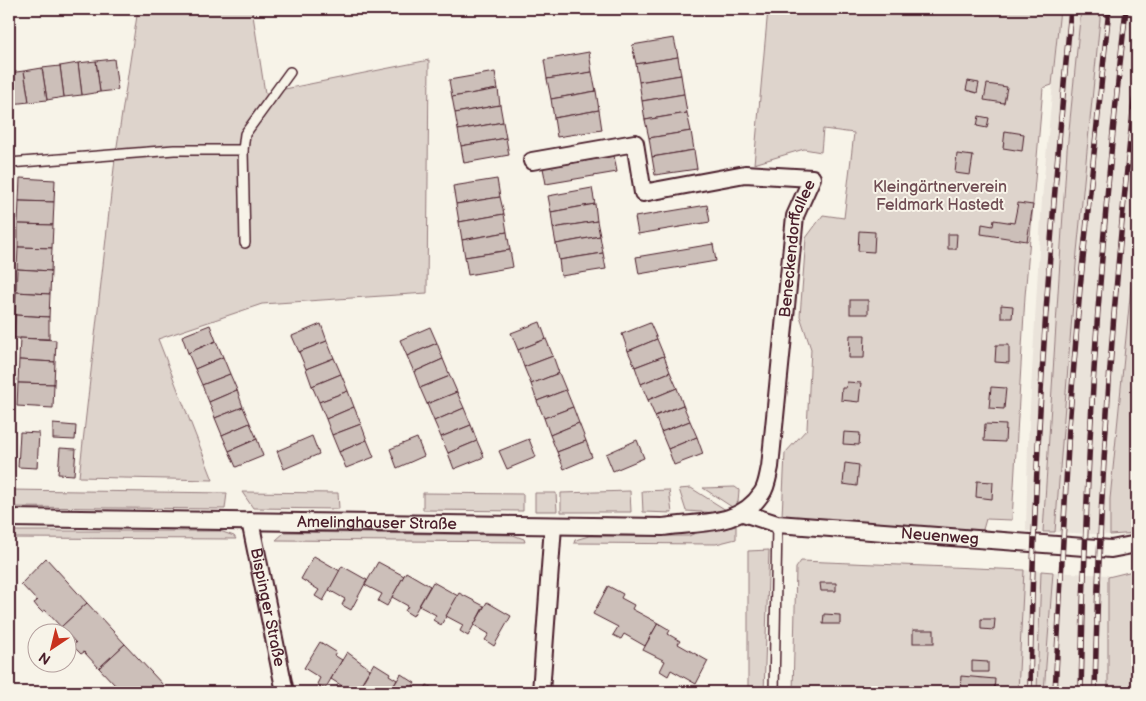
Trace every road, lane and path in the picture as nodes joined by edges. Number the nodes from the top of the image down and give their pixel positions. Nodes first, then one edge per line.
1 (290, 72) dead end
2 (243, 150) junction
3 (532, 161) dead end
4 (9, 163) edge
5 (245, 243) dead end
6 (742, 513) junction
7 (9, 518) edge
8 (250, 521) junction
9 (777, 524) junction
10 (553, 526) junction
11 (1137, 544) edge
12 (285, 692) edge
13 (541, 692) edge
14 (774, 692) edge

1 - 2 lane
2 - 4 lane
2 - 5 lane
3 - 6 street, Beneckendorffallee
6 - 9 street, Neuenweg
6 - 10 street, Amelinghauser Straße
7 - 8 street, Amelinghauser Straße
8 - 10 street, Amelinghauser Straße
8 - 12 street, Bispinger Straße
9 - 11 street, Neuenweg
9 - 14 lane
10 - 13 street

